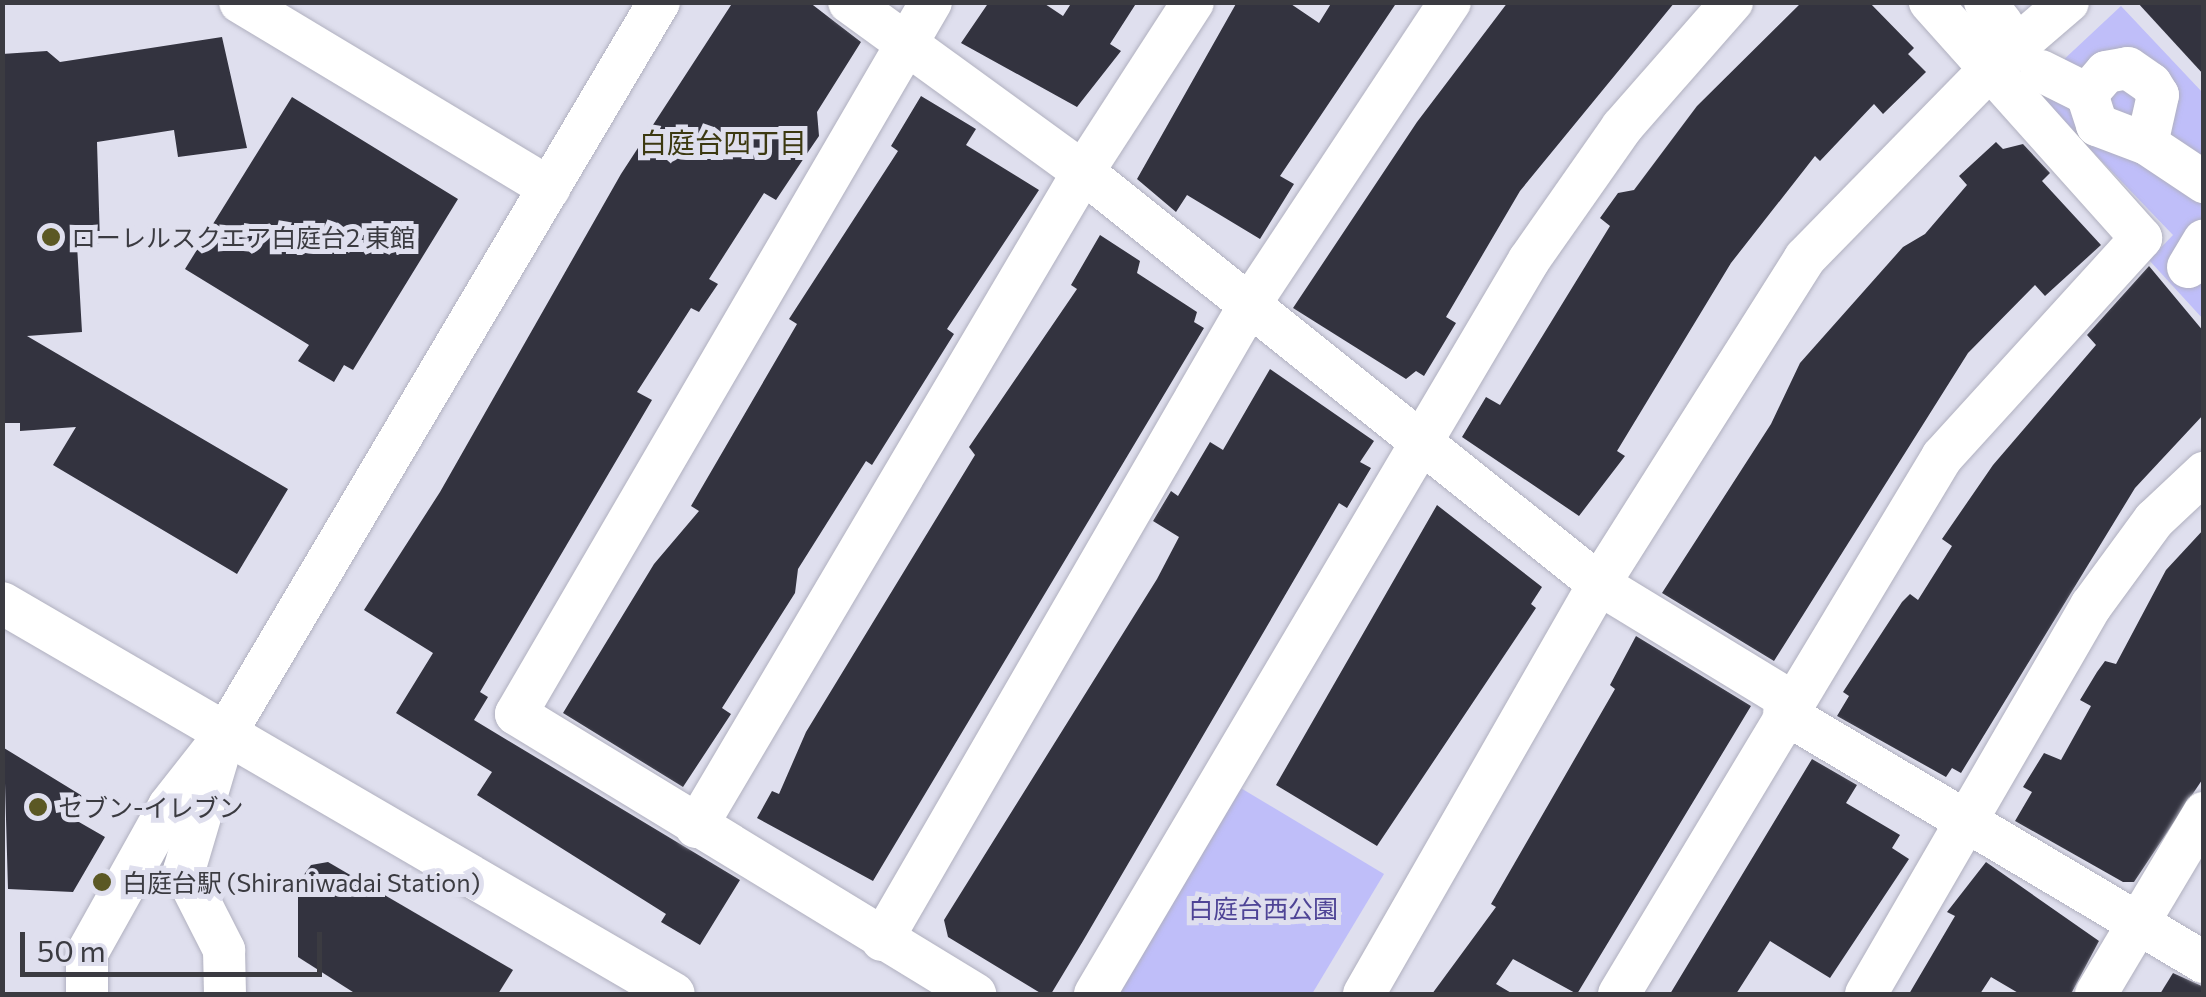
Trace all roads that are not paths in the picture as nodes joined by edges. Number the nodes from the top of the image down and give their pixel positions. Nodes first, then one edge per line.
1 (240, 2) edge
2 (660, 2) edge
3 (849, 2) edge
4 (931, 2) edge
5 (1193, 2) edge
6 (1450, 2) edge
7 (1732, 2) edge
8 (1930, 2) edge
9 (2068, 2) edge
10 (908, 42) junction
11 (1990, 69) junction
12 (2041, 71) dead end
13 (2087, 94) junction
14 (2147, 144) junction
15 (1083, 172) junction
16 (2204, 182) edge
17 (550, 188) junction
18 (1250, 304) junction
19 (1421, 439) junction
20 (2204, 473) edge
21 (1599, 584) junction
22 (2, 603) edge
23 (1787, 707) junction
24 (224, 736) junction
25 (2204, 813) edge
26 (1968, 822) junction
27 (696, 827) junction
28 (2137, 923) junction
29 (882, 940) junction
30 (2204, 962) edge
31 (658, 990) edge
32 (87, 994) edge
33 (225, 994) edge
34 (975, 994) edge
35 (1094, 994) edge
36 (1364, 994) edge
37 (1619, 994) edge
38 (1866, 994) edge
39 (2096, 994) edge

1 - 17 street
2 - 17 street
3 - 10 street
4 - 10 street
5 - 15 street
6 - 18 street
7 - 19 street
8 - 11 street
9 - 11 street
10 - 15 street
10 - 27 street
11 - 21 street
11 - 23 street
12 - 13 street
13 - 14 street
13 - 14 street
14 - 16 street
15 - 18 street
15 - 27 street
17 - 24 street
18 - 19 street
18 - 29 street
19 - 21 street
19 - 35 street
20 - 26 street
21 - 23 street
21 - 36 street
22 - 24 street
23 - 26 street
23 - 37 street
24 - 31 street
24 - 32 street
24 - 33 street
25 - 28 street
26 - 28 street
26 - 38 street
27 - 29 street
28 - 30 street
28 - 39 street
29 - 34 street

